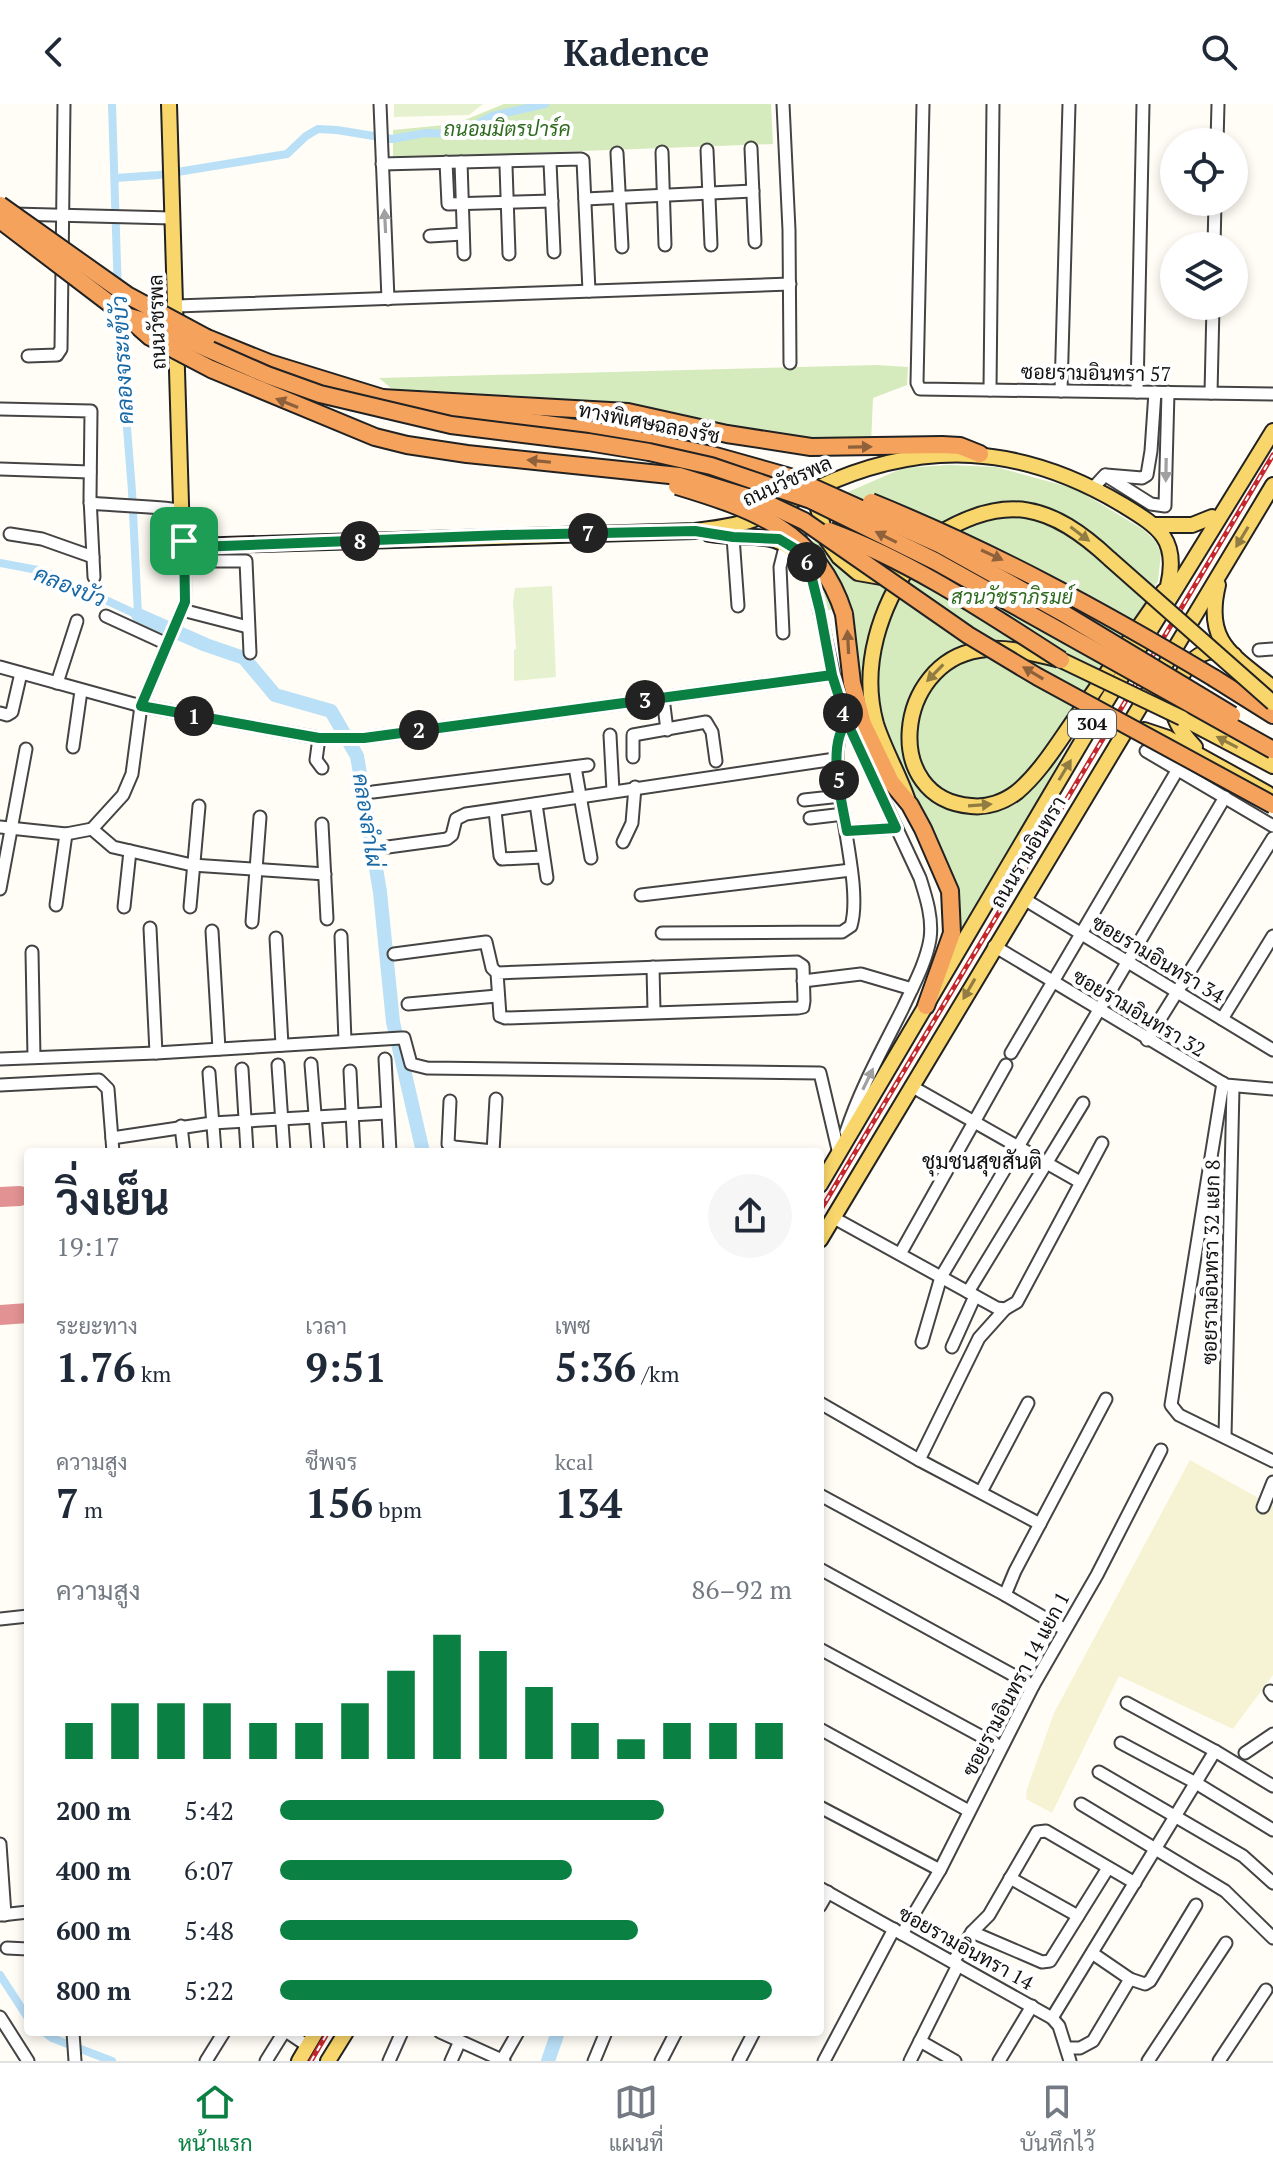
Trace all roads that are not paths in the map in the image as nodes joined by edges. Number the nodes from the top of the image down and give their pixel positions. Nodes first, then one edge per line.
1 (64, 104) edge
2 (169, 104) edge
3 (380, 104) edge
4 (783, 104) edge
5 (923, 104) edge
6 (993, 104) edge
7 (1069, 104) edge
8 (1143, 104) edge
9 (1218, 104) edge
10 (1217, 128) edge
11 (751, 148) dead end
12 (707, 150) dead end
13 (662, 152) dead end
14 (617, 153) dead end
15 (446, 162) junction
16 (461, 162) junction
17 (550, 162) dead end
18 (382, 164) junction
19 (506, 166) dead end
20 (753, 191) junction
21 (709, 192) junction
22 (664, 194) junction
23 (620, 198) junction
24 (585, 199) junction
25 (552, 201) junction
26 (507, 203) junction
27 (0, 205) edge
28 (462, 206) junction
29 (0, 213) edge
30 (61, 216) junction
31 (172, 218) junction
32 (0, 220) edge
33 (463, 234) junction
34 (430, 236) dead end
35 (755, 242) dead end
36 (665, 245) dead end
37 (711, 245) dead end
38 (622, 247) dead end
39 (554, 252) dead end
40 (464, 254) dead end
41 (509, 254) dead end
42 (790, 284) junction
43 (589, 291) junction
44 (388, 299) junction
45 (176, 306) junction
46 (126, 316) junction
47 (1213, 320) edge
48 (28, 356) dead end
49 (790, 363) dead end
50 (990, 390) junction
51 (1061, 391) junction
52 (1137, 392) junction
53 (1155, 392) junction
54 (1168, 392) junction
55 (1211, 393) junction
56 (1273, 394) edge
57 (382, 398) junction
58 (0, 409) edge
59 (1273, 431) edge
60 (1265, 445) junction
61 (980, 454) junction
62 (593, 466) junction
63 (0, 469) edge
64 (90, 472) junction
65 (1105, 475) junction
66 (790, 477) junction
67 (1273, 485) edge
68 (1093, 488) junction
69 (813, 490) junction
70 (90, 503) junction
71 (789, 504) junction
72 (181, 510) junction
73 (1212, 517) junction
74 (804, 521) junction
75 (1156, 525) junction
76 (695, 531) junction
77 (10, 534) dead end
78 (733, 537) junction
79 (827, 540) junction
80 (184, 541) junction
81 (786, 543) junction
82 (93, 557) junction
83 (806, 558) junction
84 (196, 561) dead end
85 (911, 562) junction
86 (1222, 569) junction
87 (94, 577) dead end
88 (1168, 586) junction
89 (738, 606) dead end
90 (181, 614) junction
91 (106, 616) dead end
92 (77, 621) dead end
93 (248, 627) junction
94 (783, 633) dead end
95 (168, 641) junction
96 (1273, 649) edge
97 (1259, 650) dead end
98 (250, 653) dead end
99 (1234, 655) junction
100 (1061, 660) junction
101 (0, 667) edge
102 (21, 673) junction
103 (832, 675) junction
104 (57, 683) junction
105 (1273, 688) edge
106 (81, 691) junction
107 (663, 698) junction
108 (1273, 703) edge
109 (141, 706) junction
110 (0, 713) edge
111 (1273, 715) edge
112 (847, 722) junction
113 (667, 730) junction
114 (610, 735) dead end
115 (324, 738) junction
116 (1273, 738) edge
117 (73, 747) dead end
118 (26, 749) dead end
119 (1273, 750) edge
120 (1146, 751) dead end
121 (1203, 755) junction
122 (1109, 756) junction
123 (633, 757) dead end
124 (835, 759) junction
125 (716, 761) dead end
126 (588, 765) dead end
127 (1273, 766) edge
128 (575, 767) junction
129 (322, 768) dead end
130 (1178, 769) junction
131 (635, 787) junction
132 (613, 791) junction
133 (373, 792) dead end
134 (580, 796) junction
135 (841, 796) junction
136 (1225, 797) junction
137 (1273, 797) edge
138 (804, 800) dead end
139 (536, 804) junction
140 (910, 805) junction
141 (1273, 805) edge
142 (199, 806) dead end
143 (495, 811) junction
144 (844, 814) junction
145 (260, 817) dead end
146 (810, 818) dead end
147 (322, 824) dead end
148 (1273, 826) edge
149 (5, 828) edge
150 (896, 828) junction
151 (92, 829) junction
152 (847, 831) junction
153 (66, 834) junction
154 (1273, 838) edge
155 (623, 842) dead end
156 (388, 847) dead end
157 (130, 851) junction
158 (543, 857) junction
159 (591, 858) dead end
160 (192, 865) junction
161 (851, 870) junction
162 (256, 871) junction
163 (325, 874) junction
164 (547, 878) dead end
165 (0, 889) edge
166 (641, 895) dead end
167 (1024, 899) junction
168 (56, 905) dead end
169 (124, 907) dead end
170 (190, 907) dead end
171 (327, 919) dead end
172 (252, 922) dead end
173 (150, 928) dead end
174 (212, 931) dead end
175 (662, 933) dead end
176 (1080, 933) junction
177 (341, 936) dead end
178 (1273, 936) edge
179 (276, 938) dead end
180 (994, 946) junction
181 (32, 952) dead end
182 (394, 954) dead end
183 (1127, 961) junction
184 (653, 967) junction
185 (497, 973) junction
186 (803, 981) junction
187 (1051, 981) junction
188 (912, 989) junction
189 (1177, 992) junction
190 (497, 996) junction
191 (408, 1004) dead end
192 (926, 1006) junction
193 (654, 1011) junction
194 (1099, 1011) junction
195 (1222, 1019) junction
196 (1147, 1040) junction
197 (345, 1041) junction
198 (282, 1045) junction
199 (219, 1049) junction
200 (1273, 1050) edge
201 (156, 1053) junction
202 (1011, 1053) dead end
203 (34, 1057) junction
204 (0, 1059) edge
205 (385, 1059) dead end
206 (311, 1064) dead end
207 (278, 1065) dead end
208 (1006, 1065) dead end
209 (242, 1069) dead end
210 (350, 1071) dead end
211 (209, 1073) dead end
212 (0, 1085) edge
213 (911, 1086) junction
214 (1228, 1086) junction
215 (1273, 1089) edge
216 (496, 1099) dead end
217 (450, 1101) dead end
218 (1083, 1103) dead end
219 (386, 1113) junction
220 (353, 1114) junction
221 (316, 1116) junction
222 (282, 1120) junction
223 (244, 1122) junction
224 (974, 1122) junction
225 (212, 1123) junction
226 (181, 1126) junction
227 (112, 1138) junction
228 (1102, 1143) dead end
229 (1018, 1146) junction
230 (113, 1148) edge
231 (184, 1148) edge
232 (215, 1148) edge
233 (247, 1148) edge
234 (284, 1148) edge
235 (318, 1148) edge
236 (354, 1148) edge
237 (390, 1148) edge
238 (464, 1148) edge
239 (493, 1148) edge
240 (840, 1153) junction
241 (1045, 1162) junction
242 (824, 1179) edge
243 (1080, 1182) junction
244 (834, 1218) junction
245 (824, 1234) edge
246 (900, 1254) junction
247 (941, 1277) junction
248 (972, 1294) junction
249 (1001, 1309) junction
250 (922, 1342) dead end
251 (952, 1347) dead end
252 (1106, 1399) dead end
253 (1028, 1403) dead end
254 (824, 1405) edge
255 (1225, 1437) junction
256 (1161, 1450) dead end
257 (919, 1460) junction
258 (1273, 1461) edge
259 (1273, 1482) edge
260 (981, 1492) junction
261 (824, 1497) edge
262 (1263, 1507) dead end
263 (1040, 1524) junction
264 (824, 1571) edge
265 (1005, 1595) junction
266 (24, 1616) edge
267 (0, 1619) edge
268 (1064, 1629) junction
269 (824, 1651) edge
270 (1033, 1686) junction
271 (1127, 1703) dead end
272 (824, 1731) edge
273 (1273, 1734) edge
274 (1121, 1743) dead end
275 (1001, 1747) junction
276 (1215, 1751) junction
277 (1245, 1753) dead end
278 (1099, 1772) dead end
279 (1196, 1783) junction
280 (1273, 1786) edge
281 (1081, 1804) dead end
282 (824, 1809) edge
283 (969, 1811) junction
284 (1177, 1817) junction
285 (1273, 1830) edge
286 (0, 1844) edge
287 (1157, 1849) junction
288 (1108, 1868) junction
289 (940, 1870) junction
290 (1010, 1878) junction
291 (1135, 1883) junction
292 (1273, 1883) edge
293 (824, 1890) edge
294 (1196, 1905) dead end
295 (24, 1912) edge
296 (3, 1915) edge
297 (1078, 1916) junction
298 (898, 1932) junction
299 (972, 1932) junction
300 (1273, 1938) edge
301 (1226, 1943) dead end
302 (7, 1948) dead end
303 (24, 1949) edge
304 (1092, 1953) junction
305 (956, 1963) junction
306 (1130, 1979) junction
307 (1266, 1990) dead end
308 (1032, 2006) junction
309 (0, 2017) edge
310 (1052, 2018) junction
311 (74, 2036) edge
312 (222, 2036) edge
313 (283, 2036) edge
314 (292, 2036) edge
315 (314, 2036) edge
316 (344, 2036) edge
317 (400, 2036) edge
318 (449, 2036) edge
319 (516, 2036) edge
320 (604, 2036) edge
321 (674, 2036) edge
322 (752, 2036) edge
323 (460, 2041) junction
324 (920, 2041) junction
325 (308, 2046) junction
326 (1067, 2048) junction
327 (75, 2059) edge
328 (503, 2060) edge
329 (28, 2061) edge
330 (206, 2061) edge
331 (266, 2061) edge
332 (299, 2061) edge
333 (328, 2061) edge
334 (389, 2061) edge
335 (451, 2061) edge
336 (594, 2061) edge
337 (661, 2061) edge
338 (739, 2061) edge
339 (824, 2061) edge
340 (910, 2061) edge
341 (955, 2061) edge
342 (999, 2061) edge
343 (1070, 2061) edge
344 (1148, 2061) edge
345 (1219, 2061) edge

1 - 30 street
2 - 31 main road, ถนนวัชรพล
3 - 18 street
4 - 42 street
5 - 50 street, ซอยรามอินทรา 57
6 - 50 street
7 - 51 street
8 - 52 street
9 - 10 street
11 - 20 street
12 - 21 street
13 - 22 street
14 - 23 street
15 - 16 street
15 - 18 street
15 - 28 street
16 - 24 street
16 - 28 street
17 - 25 street
44 -> 18 street
19 - 26 street
20 - 21 street
20 - 35 street
21 - 22 street
21 - 37 street
22 - 23 street
22 - 36 street
23 - 24 street
23 - 38 street
24 - 43 street
25 - 26 street
25 - 39 street
26 - 28 street
26 - 41 street
27 - 57 highway, ทางพิเศษฉลองรัช, bridge
28 - 33 street
29 - 30 street
30 - 31 street
30 - 48 street
31 - 45 main road, ถนนวัชรพล
32 - 46 highway, ทางพิเศษฉลองรัช, bridge
33 - 34 street
33 - 40 street
42 - 43 street
42 - 49 street
43 - 44 street
44 - 45 street
45 - 72 main road, ถนนวัชรพล
62 -> 46 highway, bridge
119 -> 46 highway, ทางพิเศษฉลองรัช, bridge
47 - 55 street
50 - 51 street, ซอยรามอินทรา 57
51 - 52 street, ซอยรามอินทรา 57
52 - 53 street, ซอยรามอินทรา 57
53 - 54 street, ซอยรามอินทรา 57
53 - 65 street
54 - 55 street, ซอยรามอินทรา 57
54 -> 65 street
55 - 56 street, ซอยรามอินทรา 57
57 -> 61 highway
57 - 66 highway, ทางพิเศษฉลองรัช
58 - 64 street
59 - 60 main road, ถนนรามอินทรา / 304
60 - 73 main road
192 -> 60 main road, ถนนรามอินทรา / 304
61 - 68 main road, ถนนวัชรพล
61 - 69 main road, ถนนวัชรพล
62 - 74 highway, bridge
140 -> 62 highway, bridge
63 - 64 street
64 - 70 street
65 - 68 street
66 -> 111 highway, bridge
66 - 116 highway, ทางพิเศษฉลองรัช, bridge
67 -> 86 main road, ถนนรามอินทรา / 304
68 - 75 main road, ถนนวัชรพล
69 - 71 main road, ถนนวัชรพล
69 - 79 main road
70 - 72 street
70 - 82 street
71 - 76 main road, ถนนวัชรพล
71 - 83 street
72 - 80 main road, ถนนวัชรพล
73 - 75 main road
73 - 88 main road
74 - 100 highway, bridge
141 -> 74 highway, bridge
75 - 88 main road
76 - 78 main road
76 - 80 main road, ถนนวัชรพล
77 - 82 street
78 - 81 main road
78 - 89 street
79 - 83 main road
79 - 85 main road, bridge
80 - 90 street
81 - 83 main road
81 - 94 street
82 - 87 street
83 - 103 street
84 - 93 street
85 -> 108 main road, bridge
85 - 140 main road, bridge
86 - 99 main road
86 - 122 main road, ถนนรามอินทรา / 304
100 -> 88 main road, bridge
90 - 93 street
90 - 95 street
91 - 95 street
92 - 104 street
93 - 98 street
95 - 109 street
96 - 97 street
99 - 105 main road
99 - 121 main road
127 -> 100 main road, bridge
101 - 102 street
102 - 104 street
102 - 110 street
103 - 107 street
103 - 112 street
104 - 106 street
106 - 109 street
106 - 117 street
107 - 113 street
107 - 115 street
109 - 115 street
109 - 151 street
112 - 124 street
112 - 150 street
113 - 123 street
113 - 125 street
114 - 132 street
115 - 129 street
118 - 149 street
120 - 130 street
121 - 122 main road
121 - 137 main road
122 - 167 main road, ถนนรามอินทรา / 304
124 - 131 street
124 - 135 street
126 - 128 street
128 - 133 street
128 - 134 street
130 - 136 street
130 - 176 street
131 - 132 street
131 - 155 street
132 - 134 street
134 - 139 street
134 - 159 street
135 - 138 street
135 - 144 street
136 - 148 street
136 - 183 street
139 - 143 street
139 - 158 street
140 - 192 highway
142 - 160 street
143 - 156 street
143 - 158 street
144 - 146 street
144 - 152 street
145 - 162 street
147 - 163 street
149 - 153 street
149 - 165 street
150 - 152 street
150 - 188 street
151 - 153 street
151 - 157 street
152 - 161 street
153 - 168 street
154 - 189 street
157 - 160 street
157 - 169 street
158 - 164 street
160 - 162 street
160 - 170 street
161 - 166 street
161 - 175 street
162 - 163 street
162 - 172 street
163 - 171 street
167 - 176 street, ซอยรามอินทรา 34
167 - 180 main road, ถนนรามอินทรา / 304
173 - 201 street
174 - 199 street
176 - 183 street, ซอยรามอินทรา 34
176 - 187 street
177 - 197 street
178 - 195 street
179 - 198 street
180 - 187 street, ซอยรามอินทรา 32
180 -> 213 main road, ถนนรามอินทรา / 304
181 - 203 street
182 - 185 street
183 - 189 street, ซอยรามอินทรา 34
183 - 194 street
184 - 185 street
184 - 186 street
184 - 193 street
185 - 190 street
186 - 188 street
186 - 193 street
187 - 194 street, ซอยรามอินทรา 32
187 - 202 street
240 -> 188 street
189 - 195 street, ซอยรามอินทรา 34
189 - 196 street
190 - 191 street
190 - 193 street
192 - 240 main road, ถนนรามอินทรา / 304
194 - 196 street, ซอยรามอินทรา 32
194 - 229 street
195 - 200 street, ซอยรามอินทรา 34
196 - 214 street, ซอยรามอินทรา 32
197 - 198 street
197 - 240 street
198 - 199 street
199 - 201 street
201 - 203 street
203 - 204 street
205 - 219 street
206 - 221 street
207 - 222 street
208 - 224 street
209 - 223 street
210 - 220 street
211 - 225 street
212 - 227 street
213 - 224 street
213 - 244 main road, ถนนรามอินทรา / 304
214 - 215 street, ซอยรามอินทรา 32
214 - 255 street, ซอยรามอินทรา 32 แยก 8
214 - 255 street
216 - 239 street
217 - 238 street
218 - 241 street
219 - 220 street
219 - 237 street
220 - 221 street
220 - 236 street
221 - 222 street
221 - 235 street
222 - 223 street
222 - 234 street
223 - 225 street
223 - 233 street
224 - 229 street
224 - 246 street
225 - 226 street
225 - 232 street
226 - 227 street
226 - 231 street
227 - 230 street
228 - 243 street
229 - 241 street
229 - 247 street
240 - 242 main road, ถนนรามอินทรา / 304
241 - 243 street
241 - 248 street
243 - 249 street
244 - 245 main road, ถนนรามอินทรา / 304
244 - 246 street
246 - 247 street
247 - 248 street
247 - 250 street
248 - 249 street
248 - 251 street
249 - 257 street
252 - 263 street
253 - 260 street
254 - 257 street
255 - 258 street
256 - 268 street, ซอยรามอินทรา 14 แยก 1
257 - 260 street
259 - 262 street
260 - 263 street
261 - 265 street
263 - 265 street
264 - 270 street
265 - 268 street
266 - 267 street
268 - 270 street, ซอยรามอินทรา 14 แยก 1
269 - 275 street
270 - 275 street, ซอยรามอินทรา 14 แยก 1
271 - 276 street
272 - 283 street
273 - 277 street
274 - 279 street
275 - 283 street, ซอยรามอินทรา 14 แยก 1
276 - 279 street
276 - 280 street
278 - 284 street
279 - 284 street
279 - 285 street
281 - 287 street
282 - 289 street
283 - 289 street, ซอยรามอินทรา 14 แยก 1
284 - 287 street
284 - 292 street
286 - 296 street
287 - 291 street
287 - 300 street
288 - 290 street
288 - 291 street
288 - 297 street
289 - 298 street, ซอยรามอินทรา 14 แยก 1
290 - 297 street
290 - 299 street
291 - 304 street
293 - 298 street, ซอยรามอินทรา 14
294 - 306 street
295 - 296 street
297 - 299 street
298 - 305 street, ซอยรามอินทรา 14
298 - 339 street, ซอยรามอินทรา 14 แยก 1
299 - 305 street
301 - 344 street
302 - 303 street
304 - 306 street
304 - 310 street
305 - 308 street, ซอยรามอินทรา 14
305 - 324 street
306 - 326 street
307 - 345 street
308 - 310 street, ซอยรามอินทรา 14
308 - 342 street
309 - 329 street
310 - 326 street
311 - 327 street
312 - 330 street
313 - 331 street
314 - 325 street
315 - 325 main road
316 - 333 main road
317 - 334 street
318 - 323 street
319 - 328 street
320 - 336 street
321 - 337 street
322 - 338 street
323 - 328 street
323 - 335 street
324 - 340 street
324 - 341 street
325 - 332 main road
326 - 343 street

